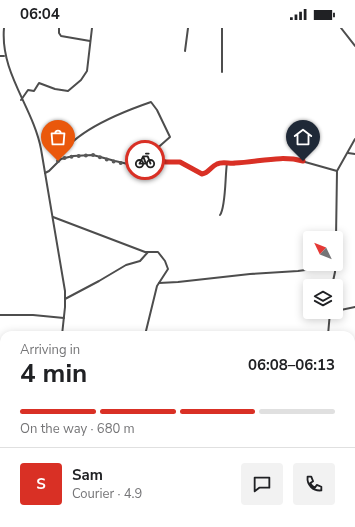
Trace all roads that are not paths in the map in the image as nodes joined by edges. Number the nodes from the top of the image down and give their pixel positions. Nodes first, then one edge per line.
1 (4, 28) edge
2 (59, 28) edge
3 (92, 28) edge
4 (188, 28) edge
5 (222, 28) edge
6 (341, 28) edge
7 (90, 41) junction
8 (355, 46) edge
9 (185, 51) dead end
10 (0, 56) edge
11 (4, 56) junction
12 (222, 72) dead end
13 (21, 100) junction
14 (355, 139) edge
15 (348, 153) junction
16 (355, 154) edge
17 (144, 160) junction
18 (58, 161) junction
19 (227, 163) junction
20 (337, 171) junction
21 (45, 173) junction
22 (220, 215) dead end
23 (52, 217) junction
24 (336, 231) edge
25 (148, 252) junction
26 (303, 270) edge
27 (159, 283) junction
28 (66, 299) junction
29 (355, 306) edge
30 (343, 309) edge
31 (0, 315) edge
32 (64, 318) junction
33 (329, 319) edge
34 (62, 331) edge
35 (146, 331) edge
36 (328, 331) edge

1 - 11 street
2 - 7 street
3 - 7 street
4 - 9 street
5 - 12 street
6 - 8 street
7 - 13 street
10 - 11 street
11 - 13 street
13 - 21 street
14 - 15 street
15 - 16 street
15 - 20 street
17 - 18 street
17 - 18 street
17 - 19 street
18 - 21 street
19 - 20 street
19 - 22 street
20 - 24 street
21 - 23 street
23 - 25 street
23 - 28 street
25 - 27 street
25 - 28 street
26 - 27 street
27 - 35 street
28 - 32 street
29 - 30 street
31 - 32 street
32 - 34 street
33 - 36 street

